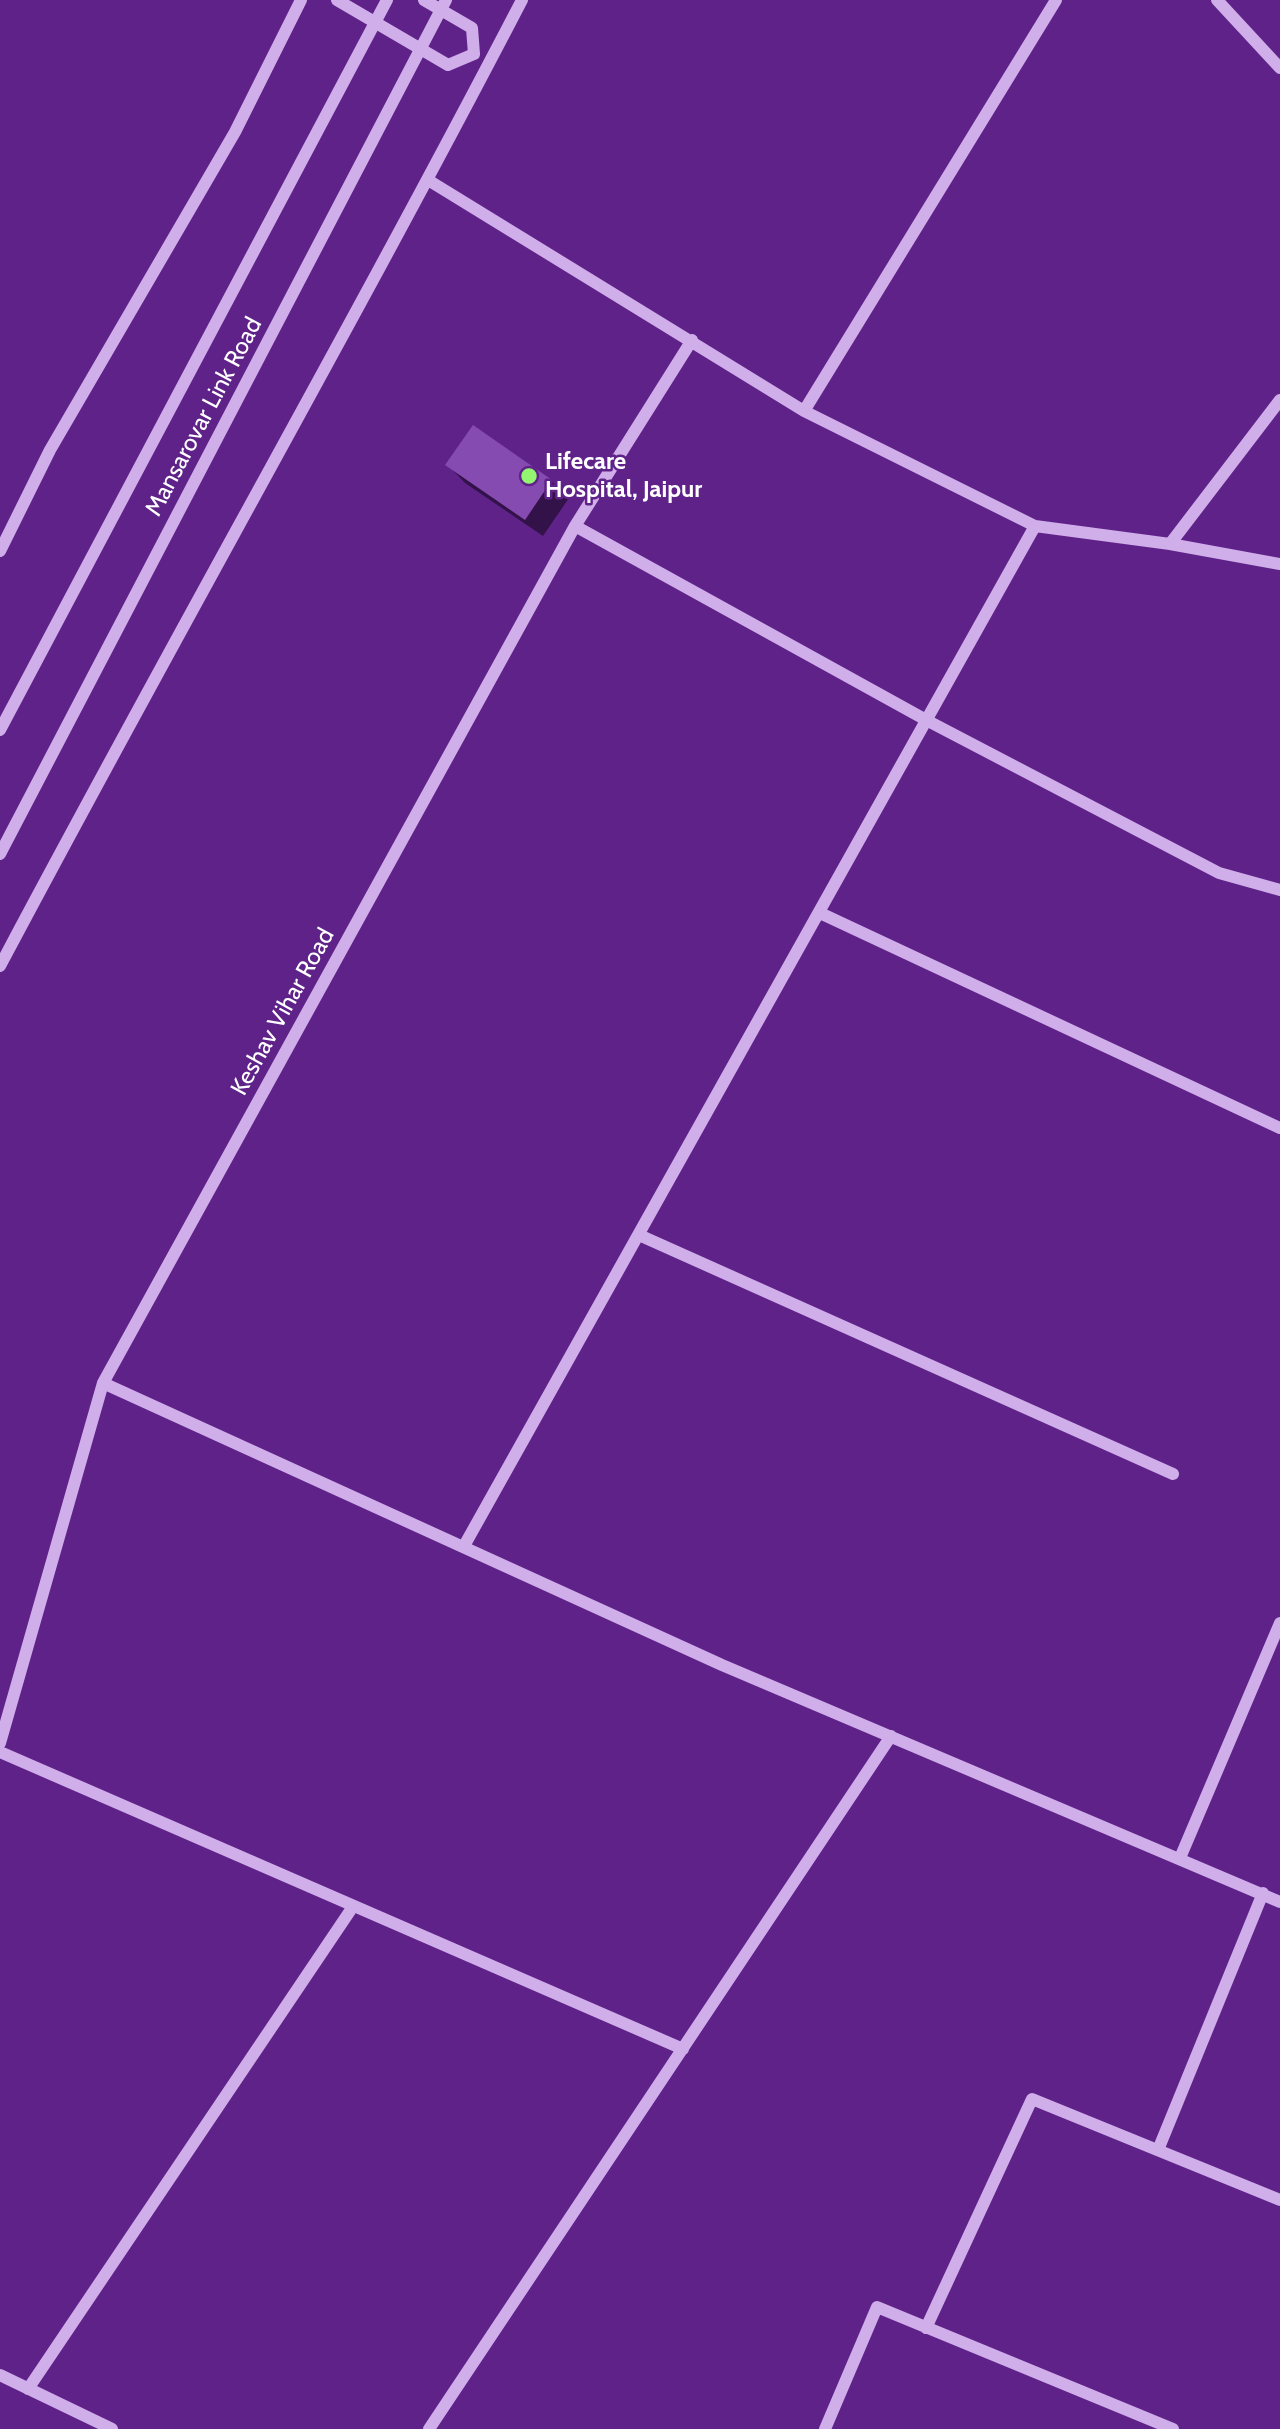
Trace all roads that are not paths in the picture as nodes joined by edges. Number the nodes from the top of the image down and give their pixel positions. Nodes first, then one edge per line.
1 (300, 0) edge
2 (337, 0) edge
3 (387, 0) edge
4 (424, 0) edge
5 (446, 0) edge
6 (522, 0) edge
7 (1056, 0) edge
8 (1217, 0) edge
9 (474, 54) junction
10 (490, 61) junction
11 (1280, 68) edge
12 (428, 180) junction
13 (692, 340) junction
14 (1280, 400) edge
15 (804, 411) junction
16 (575, 526) junction
17 (1035, 526) junction
18 (1170, 544) junction
19 (0, 551) edge
20 (1280, 564) edge
21 (928, 721) junction
22 (0, 730) edge
23 (0, 854) edge
24 (1280, 890) edge
25 (820, 913) junction
26 (0, 966) edge
27 (1280, 1128) edge
28 (639, 1235) junction
29 (103, 1383) junction
30 (1173, 1474) dead end
31 (464, 1546) junction
32 (1280, 1623) edge
33 (891, 1736) junction
34 (0, 1743) edge
35 (0, 1752) edge
36 (1180, 1858) junction
37 (1263, 1893) junction
38 (1280, 1902) edge
39 (352, 1908) junction
40 (682, 2049) junction
41 (1158, 2150) junction
42 (1280, 2200) edge
43 (926, 2328) junction
44 (0, 2375) edge
45 (28, 2389) junction
46 (1141, 2423) edge
47 (112, 2429) edge
48 (429, 2429) edge
49 (825, 2429) edge
50 (1173, 2429) edge

1 - 19 street
2 - 9 street
3 - 22 street, Mansarovar Link Road, bridge
4 - 9 street
5 - 23 street, Mansarovar Link Road, bridge
6 - 10 street
7 - 15 street
8 - 11 street
9 - 10 street
10 - 12 street
12 - 13 street
12 - 26 street
13 - 15 street
13 - 16 street, Keshav Vihar Road
14 - 18 street
15 - 17 street
16 - 21 street
16 - 29 street, Keshav Vihar Road
17 - 18 street
17 - 21 street
18 - 20 street
21 - 24 street
21 - 25 street
25 - 27 street
25 - 28 street
28 - 30 street
28 - 31 street
29 - 31 street
29 - 34 street, Keshav Vihar Road
31 - 33 street
32 - 36 street
33 - 36 street
33 - 40 street
35 - 39 street
36 - 37 street
37 - 38 street
37 - 41 street
39 - 40 street
39 - 45 street
40 - 48 street
41 - 42 street
41 - 43 street
43 - 46 street
43 - 49 street
44 - 45 street
45 - 47 street
46 - 50 street

